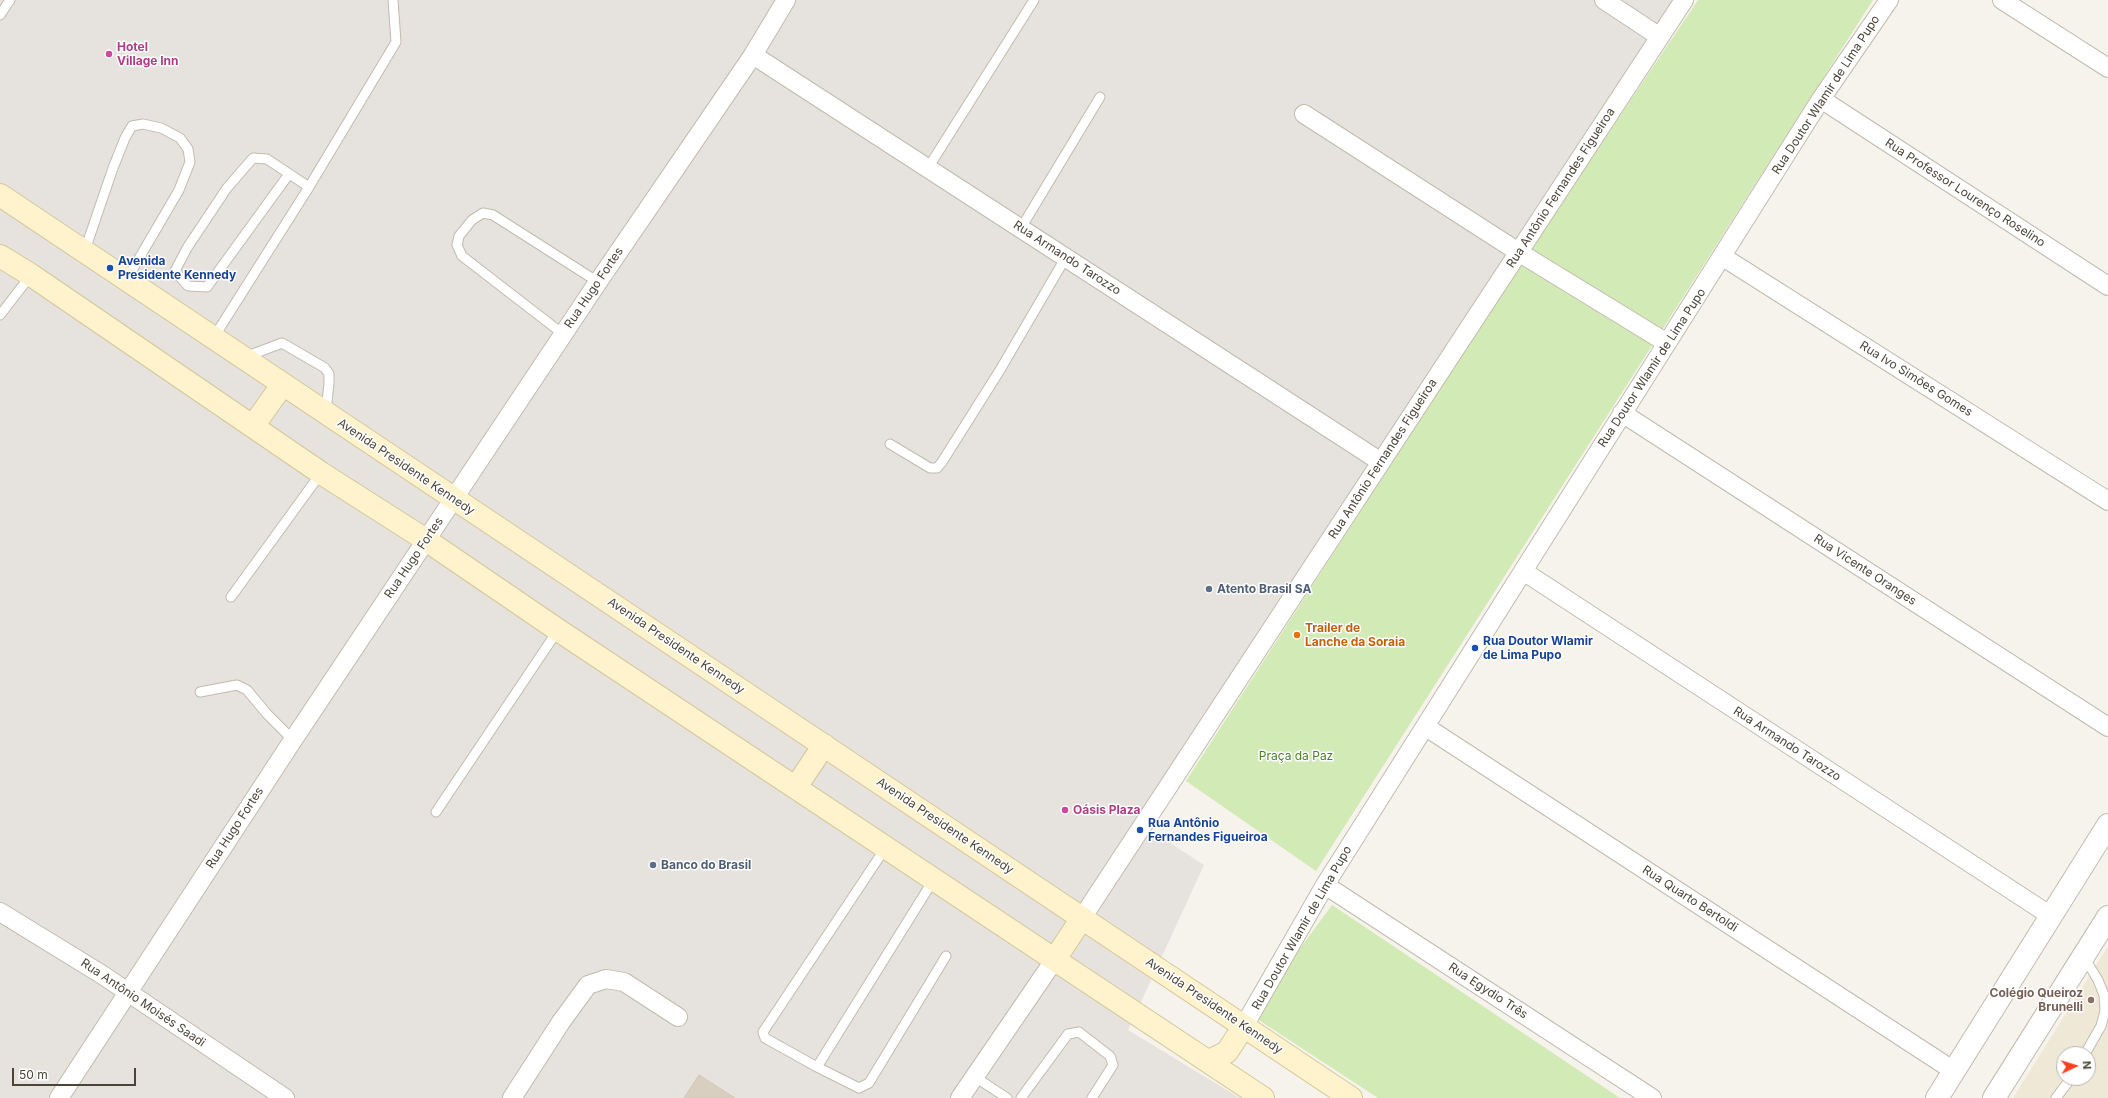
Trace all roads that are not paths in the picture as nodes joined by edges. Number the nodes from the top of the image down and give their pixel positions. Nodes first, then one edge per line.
1 (10, 0) edge
2 (394, 0) edge
3 (786, 0) edge
4 (1034, 0) edge
5 (1604, 0) edge
6 (1684, 0) edge
7 (1889, 0) edge
8 (2002, 0) edge
9 (1, 10) edge
10 (1660, 37) junction
11 (753, 55) junction
12 (2108, 68) edge
13 (1100, 98) dead end
14 (1821, 99) junction
15 (1304, 114) dead end
16 (928, 168) junction
17 (289, 174) junction
18 (309, 187) junction
19 (0, 196) edge
20 (1021, 228) junction
21 (85, 250) junction
22 (1520, 253) junction
23 (0, 256) edge
24 (1066, 257) junction
25 (1723, 257) junction
26 (31, 275) junction
27 (127, 279) junction
28 (598, 282) junction
29 (2108, 286) edge
30 (0, 315) edge
31 (563, 334) junction
32 (214, 338) junction
33 (1667, 343) junction
34 (243, 357) junction
35 (283, 384) junction
36 (326, 413) junction
37 (1622, 413) junction
38 (253, 426) junction
39 (890, 444) dead end
40 (1381, 462) junction
41 (321, 472) junction
42 (454, 498) junction
43 (2108, 501) edge
44 (426, 540) junction
45 (1522, 571) junction
46 (231, 597) dead end
47 (558, 630) junction
48 (200, 692) dead end
49 (1426, 727) junction
50 (2108, 727) edge
51 (293, 740) junction
52 (824, 745) junction
53 (796, 787) junction
54 (436, 812) dead end
55 (2105, 836) edge
56 (886, 847) junction
57 (934, 879) junction
58 (1325, 885) junction
59 (0, 912) edge
60 (2051, 916) junction
61 (2108, 917) edge
62 (1082, 918) junction
63 (946, 956) dead end
64 (2083, 956) junction
65 (1055, 959) junction
66 (127, 992) junction
67 (678, 1017) dead end
68 (1244, 1026) junction
69 (2090, 1046) edge
70 (1209, 1061) junction
71 (817, 1067) junction
72 (1954, 1071) junction
73 (975, 1077) junction
74 (2065, 1086) edge
75 (59, 1098) edge
76 (285, 1098) edge
77 (512, 1098) edge
78 (960, 1098) edge
79 (1007, 1098) edge
80 (1021, 1098) edge
81 (1092, 1098) edge
82 (1263, 1098) edge
83 (1351, 1098) edge
84 (1652, 1098) edge
85 (1937, 1098) edge
86 (1994, 1098) edge
87 (2056, 1098) edge

1 - 9 lane
2 - 18 lane
3 - 11 street, Rua Hugo Fortes
4 - 16 lane
5 - 10 street
6 - 10 street, Rua Antônio Fernandes Figueiroa
7 - 14 street, Rua Doutor Wlamir de Lima Pupo
8 - 12 street
10 - 22 street, Rua Antônio Fernandes Figueiroa
11 - 16 street, Rua Armando Tarozzo
11 - 28 street, Rua Hugo Fortes
13 - 20 lane
14 - 25 street, Rua Doutor Wlamir de Lima Pupo
14 - 29 street, Rua Professor Lourenço Roselino
15 - 22 street
16 - 20 street, Rua Armando Tarozzo
17 - 17 lane
17 - 18 lane
18 - 32 lane
19 - 21 main road, Avenida Presidente Kennedy
20 - 24 street, Rua Armando Tarozzo
21 - 27 main road, Avenida Presidente Kennedy
21 - 27 lane
22 - 33 street
22 - 40 street, Rua Antônio Fernandes Figueiroa
23 - 26 main road
24 - 39 lane
24 - 40 street, Rua Armando Tarozzo
25 - 33 street, Rua Doutor Wlamir de Lima Pupo
25 - 43 street, Rua Ivo Simões Gomes
26 - 30 lane
26 - 38 main road
27 - 32 main road, Avenida Presidente Kennedy
28 - 31 street, Rua Hugo Fortes
28 - 31 lane
31 - 42 street, Rua Hugo Fortes
32 - 34 main road, Avenida Presidente Kennedy
33 - 37 street, Rua Doutor Wlamir de Lima Pupo
34 - 35 main road, Avenida Presidente Kennedy
34 - 36 lane
35 - 36 main road, Avenida Presidente Kennedy
35 - 38 main road
36 - 42 main road, Avenida Presidente Kennedy
37 - 45 street, Rua Doutor Wlamir de Lima Pupo
37 - 50 street, Rua Vicente Oranges
38 - 41 main road
40 - 62 street, Rua Antônio Fernandes Figueiroa
41 - 44 main road
41 - 46 lane
42 - 44 street, Rua Hugo Fortes
42 - 52 main road, Avenida Presidente Kennedy
44 - 47 main road
44 - 51 street, Rua Hugo Fortes
45 - 49 street, Rua Doutor Wlamir de Lima Pupo
45 - 60 street, Rua Armando Tarozzo
47 - 53 main road
47 - 54 lane
48 - 51 lane
49 - 58 street, Rua Doutor Wlamir de Lima Pupo
49 - 72 street, Rua Quarto Bertoldi
51 - 66 street, Rua Hugo Fortes
52 - 53 main road
52 - 62 main road, Avenida Presidente Kennedy
53 - 56 main road
55 - 60 street
56 - 57 main road
56 - 71 lane
57 - 65 main road
57 - 71 lane
58 - 68 street, Rua Doutor Wlamir de Lima Pupo
58 - 84 street, Rua Egydio Três
59 - 66 street, Rua Antônio Moisés Saadi
60 - 72 street
61 - 64 street
62 - 65 main road
62 - 68 main road, Avenida Presidente Kennedy
63 - 71 lane
64 - 69 lane
64 - 86 street
65 - 70 main road
65 - 73 street
66 - 75 street, Rua Hugo Fortes
66 - 76 street, Rua Antônio Moisés Saadi
67 - 77 street
68 - 70 main road
68 - 83 main road, Avenida Presidente Kennedy
70 - 82 main road
72 - 85 street
73 - 78 street
73 - 79 lane
74 - 87 lane
80 - 81 lane

